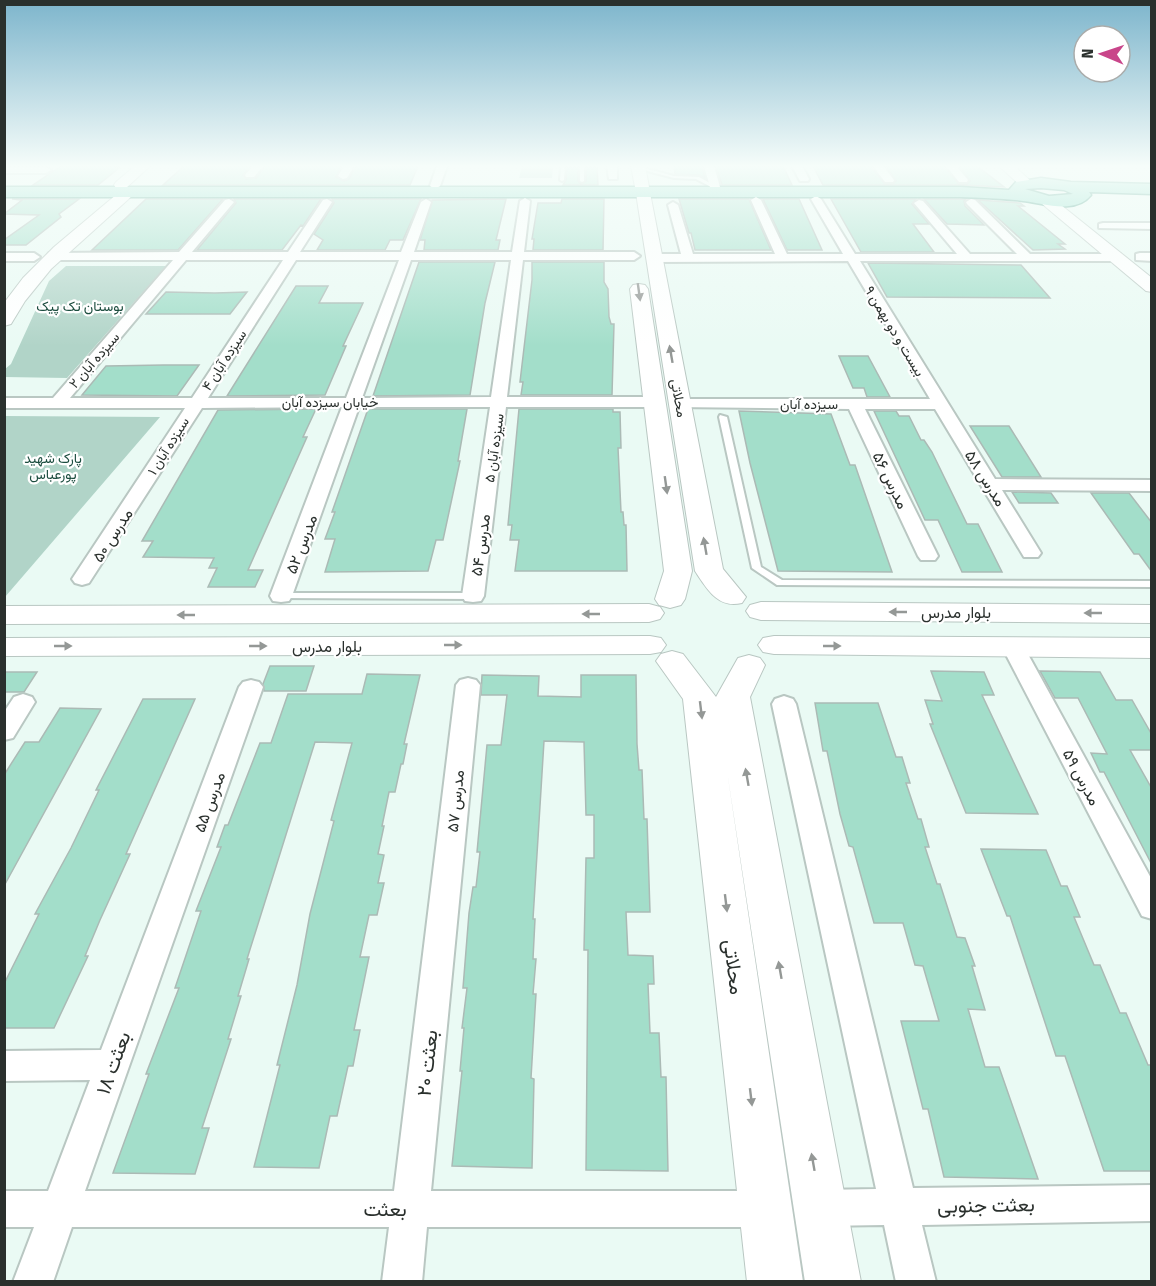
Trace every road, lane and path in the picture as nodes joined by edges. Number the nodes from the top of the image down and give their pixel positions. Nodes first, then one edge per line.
1 (74, 226) edge
2 (84, 226) edge
3 (209, 226) edge
4 (312, 226) edge
5 (418, 226) edge
6 (522, 226) edge
7 (639, 226) edge
8 (681, 226) edge
9 (768, 226) edge
10 (831, 226) edge
11 (939, 226) edge
12 (996, 226) edge
13 (1078, 226) edge
14 (1103, 226) edge
15 (53, 256) junction
16 (183, 256) junction
17 (292, 256) junction
18 (407, 256) junction
19 (519, 256) junction
20 (4, 257) edge
21 (34, 257) junction
22 (644, 257) junction
23 (966, 257) junction
24 (1027, 257) junction
25 (1116, 257) junction
26 (688, 258) junction
27 (783, 258) junction
28 (850, 258) junction
29 (1148, 260) edge
30 (12, 278) dead end
31 (1152, 287) edge
32 (4, 320) edge
33 (196, 402) junction
34 (353, 402) junction
35 (500, 402) junction
36 (655, 402) junction
37 (4, 403) edge
38 (57, 403) junction
39 (680, 404) junction
40 (855, 404) junction
41 (939, 404) junction
42 (723, 417) dead end
43 (990, 484) junction
44 (1152, 486) edge
45 (141, 490) joint
46 (487, 494) joint
47 (1031, 553) dead end
48 (928, 556) dead end
49 (82, 579) dead end
50 (1152, 584) edge
51 (281, 596) joint
52 (473, 596) joint
53 (731, 597) junction
54 (660, 606) junction
55 (761, 611) junction
56 (1152, 614) edge
57 (4, 615) edge
58 (4, 646) edge
59 (1013, 647) junction
60 (1152, 648) edge
61 (661, 653) junction
62 (761, 655) junction
63 (468, 685) dead end
64 (251, 687) dead end
65 (23, 702) dead end
66 (784, 704) dead end
67 (4, 732) edge
68 (1151, 908) edge
69 (166, 917) joint
70 (443, 917) joint
71 (113, 1065) junction
72 (4, 1066) edge
73 (1152, 1203) edge
74 (899, 1207) junction
75 (821, 1208) junction
76 (4, 1209) edge
77 (60, 1209) junction
78 (411, 1209) junction
79 (765, 1209) junction
80 (33, 1281) edge
81 (402, 1281) edge
82 (775, 1281) edge
83 (834, 1281) edge
84 (916, 1281) edge

1 - 21 main road
2 - 15 main road
3 - 16 street, سیزده آبان ۲
4 - 17 street, سیزده آبان ۴
5 - 18 street, مدرس ۵۲
6 - 19 street, سیزده آبان ۵
7 - 22 main road, محلاتی
8 - 26 street
9 - 27 street
10 - 28 street, بیست و دو بهمن ۹
11 - 23 street
12 - 24 street
13 - 25 main road
14 - 29 main road
15 - 16 street
15 - 32 main road
16 - 17 street
16 - 38 street, سیزده آبان ۲
17 - 18 street
17 - 33 street, سیزده آبان ۴
18 - 19 street
18 - 34 street, مدرس ۵۲
19 - 22 street
19 - 35 street, سیزده آبان ۵
20 - 21 street
21 - 30 main road
22 - 26 street
22 -> 36 main road, محلاتی
39 -> 22 main road, محلاتی
23 - 24 street
23 - 28 street
24 - 25 street
25 - 29 main road
25 - 31 main road
26 - 27 street
27 - 28 street
28 - 41 street, بیست و دو بهمن ۹
33 - 34 street, خیابان سیزده آبان
33 - 38 street, خیابان سیزده آبان
33 - 45 street, سیزده آبان ۱
34 - 35 street, خیابان سیزده آبان
34 - 51 street, مدرس ۵۲
35 - 36 street, خیابان سیزده آبان
35 - 46 street, سیزده آبان ۵
36 -> 54 main road, محلاتی
37 - 38 street, خیابان سیزده آبان
39 - 40 street, سیزده آبان
53 -> 39 main road, محلاتی
40 - 41 street, سیزده آبان
40 - 48 street, مدرس ۵۶
41 - 43 street, مدرس ۵۸
42 - 50 lane
43 - 44 street
43 - 47 street, مدرس ۵۸
45 - 49 street, مدرس ۵۰
46 - 52 street, مدرس ۵۴
51 - 52 lane
53 - 54 main road
53 - 55 main road
54 -> 57 main road, بلوار مدرس
54 - 61 main road
56 -> 55 main road, بلوار مدرس
55 - 62 main road
58 -> 61 main road, بلوار مدرس
59 - 60 main road, بلوار مدرس
62 -> 59 main road, بلوار مدرس
59 - 68 street, مدرس ۵۹
61 - 62 main road
61 -> 79 main road, محلاتی
75 -> 62 main road
63 - 70 street, مدرس ۵۷
64 - 69 street, مدرس ۵۵
65 - 67 street
66 - 74 street
69 - 71 street, بعثت ۱۸
70 - 78 street, بعثت ۲۰
71 - 72 street
71 - 77 street, بعثت ۱۸
73 - 74 street, بعثت جنوبی
74 - 75 street, بعثت جنوبی
74 - 84 street
75 - 83 main road
76 - 77 street, بعثت
77 - 78 street, بعثت
77 - 80 street, بعثت ۱۸
78 - 79 street, بعثت
78 - 81 street, بعثت ۲۰
79 - 82 main road, محلاتی

